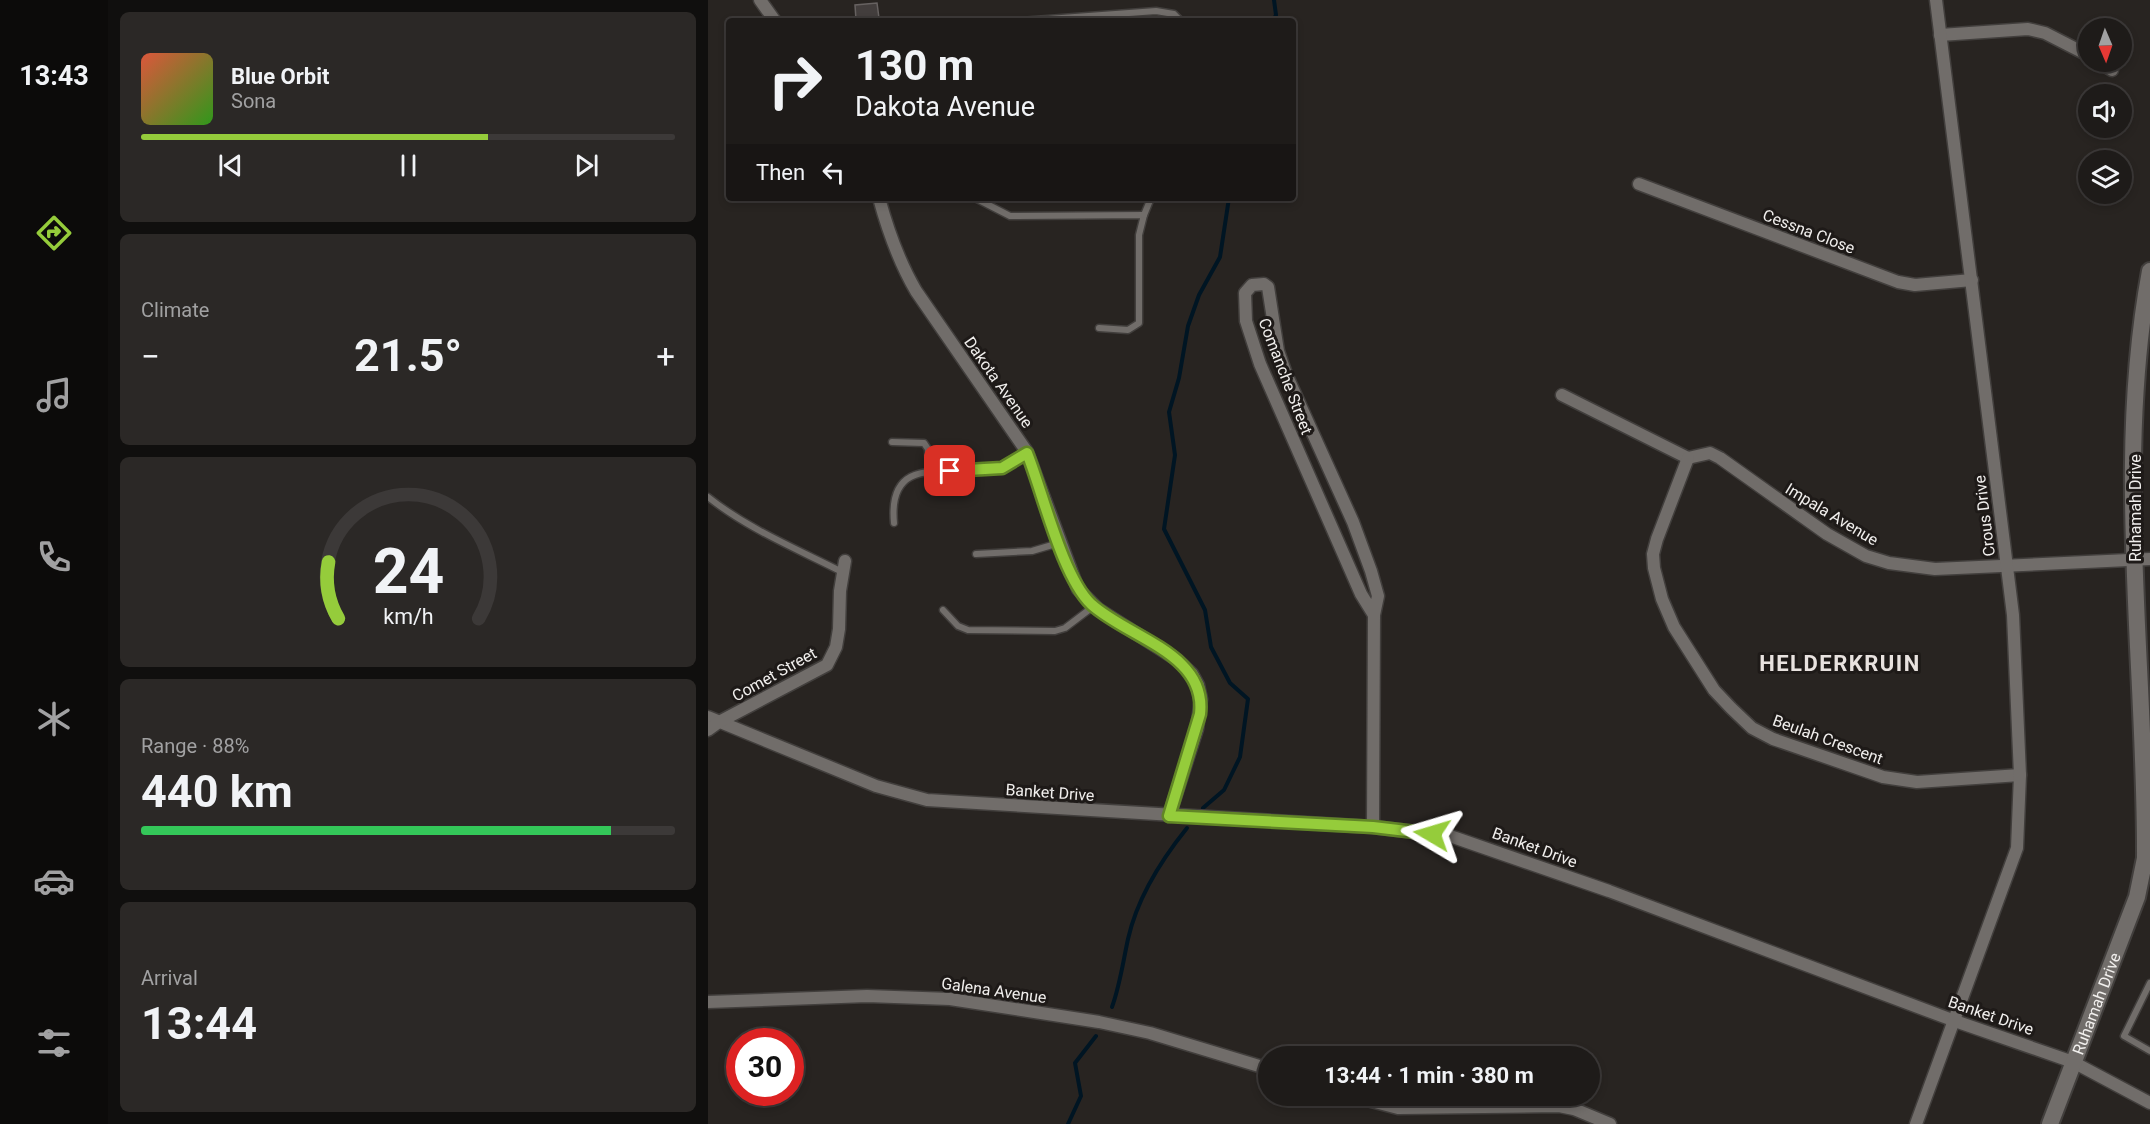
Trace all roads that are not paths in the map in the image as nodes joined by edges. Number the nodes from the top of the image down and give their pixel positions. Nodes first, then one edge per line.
1 (760, 0) edge
2 (1936, 0) edge
3 (773, 18) edge
4 (1062, 18) edge
5 (1177, 18) edge
6 (1940, 35) junction
7 (2078, 50) edge
8 (1639, 184) dead end
9 (880, 201) edge
10 (981, 201) edge
11 (1149, 201) edge
12 (1144, 215) junction
13 (2150, 271) edge
14 (1972, 280) junction
15 (1099, 328) dead end
16 (1562, 395) dead end
17 (892, 442) dead end
18 (1027, 453) junction
19 (1688, 458) junction
20 (929, 471) junction
21 (708, 497) edge
22 (894, 523) dead end
23 (1059, 543) junction
24 (976, 554) dead end
25 (2142, 559) edge
26 (2007, 566) junction
27 (844, 567) joint
28 (1094, 606) junction
29 (943, 610) dead end
30 (1374, 615) junction
31 (713, 720) edge
32 (708, 730) edge
33 (2020, 775) junction
34 (1169, 816) junction
35 (1373, 827) junction
36 (2150, 983) edge
37 (708, 1002) edge
38 (1955, 1021) junction
39 (2150, 1051) edge
40 (2073, 1062) junction
41 (1258, 1066) edge
42 (2150, 1103) edge
43 (1390, 1106) edge
44 (1559, 1106) edge
45 (1559, 1106) edge
46 (1611, 1124) edge
47 (1916, 1124) edge
48 (2050, 1124) edge

1 - 3 street
2 - 6 street, Crous Drive
4 - 5 lane
6 - 7 street
6 - 14 street, Crous Drive
8 - 14 street, Cessna Close
9 - 18 street, Dakota Avenue
10 - 12 lane
11 - 12 lane
12 - 15 lane
13 - 25 street, Ruhamah Drive
14 - 26 street, Crous Drive
16 - 19 street, Impala Avenue
17 - 20 lane
18 - 20 lane
18 - 23 street, Dakota Avenue
19 - 26 street, Impala Avenue
19 - 33 street, Beulah Crescent
20 - 22 lane
21 - 27 lane
23 - 24 lane
23 - 28 street, Dakota Avenue
25 - 26 street, Impala Avenue
25 - 40 street, Ruhamah Drive
26 - 33 street, Crous Drive
27 - 31 street, Comet Street
28 - 29 lane
28 - 34 street, Dakota Avenue
30 - 30 street, Comanche Street
30 - 35 street, Comanche Street
31 - 32 street, Comet Street
31 - 34 street, Banket Drive
33 - 38 street, Crous Drive
34 - 35 street, Banket Drive
35 - 38 street, Banket Drive
36 - 39 lane
37 - 41 street, Galena Avenue
38 - 40 street, Banket Drive
38 - 47 street
40 - 42 street, Banket Drive
40 - 48 street, Ruhamah Drive
43 - 44 street
45 - 46 street

